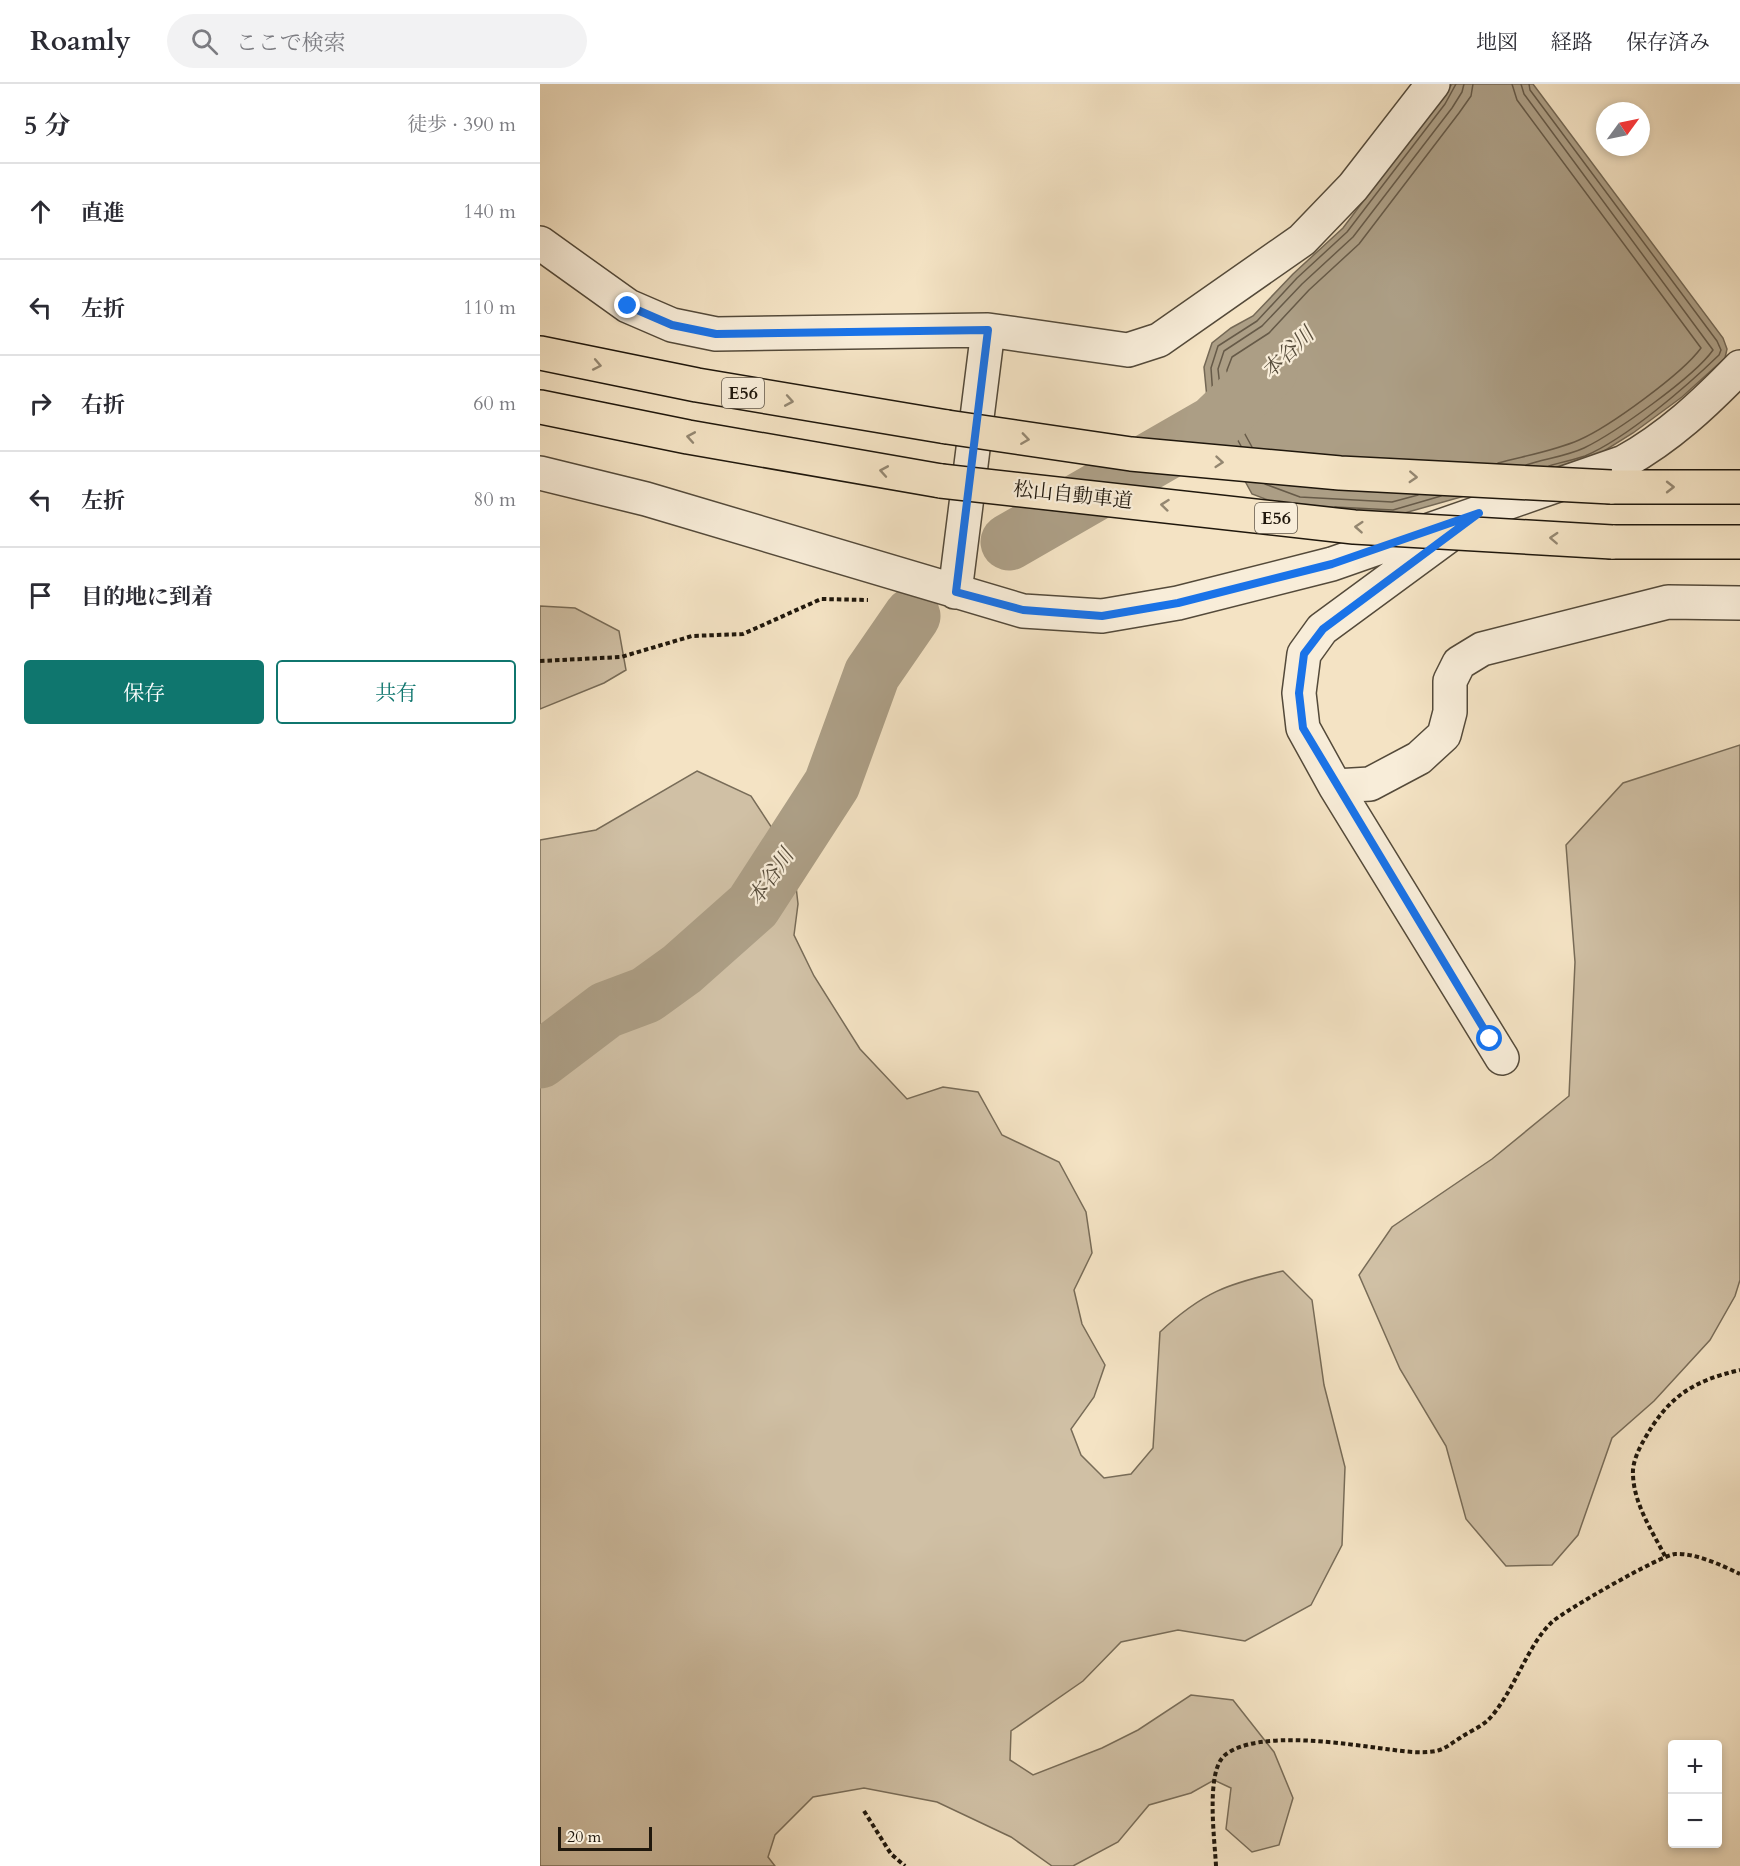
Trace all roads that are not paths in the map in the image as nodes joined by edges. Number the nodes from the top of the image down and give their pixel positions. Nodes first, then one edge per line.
1 (1433, 84) edge
2 (540, 243) edge
3 (988, 330) junction
4 (540, 354) edge
5 (1740, 366) edge
6 (540, 407) edge
7 (540, 473) edge
8 (1740, 487) edge
9 (1479, 513) junction
10 (1740, 543) edge
11 (956, 592) junction
12 (1740, 603) edge
13 (1335, 786) junction
14 (1502, 1058) dead end

1 - 3 street
2 - 3 street
3 - 11 street
4 -> 8 highway, E56, bridge
5 - 9 street
10 -> 6 highway, 松山自動車道 / E56, bridge
7 - 11 street
9 - 11 street
9 - 13 street
12 - 13 street
13 - 14 street

